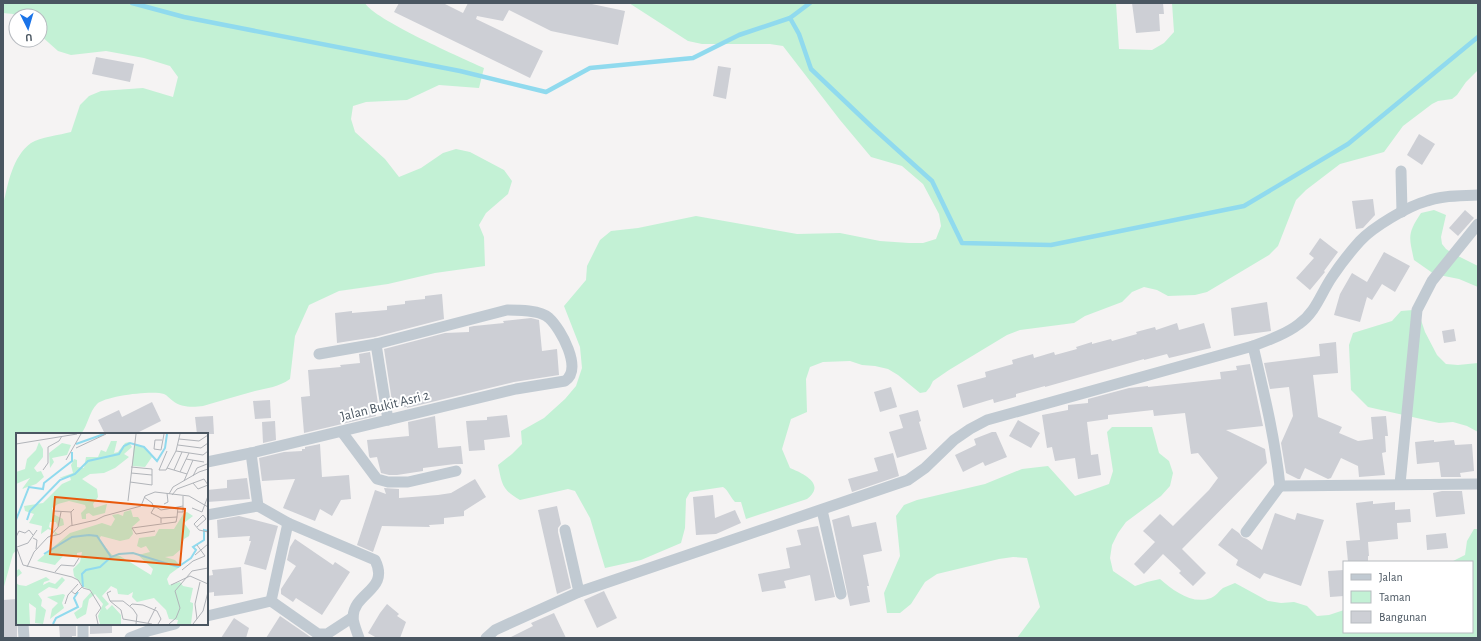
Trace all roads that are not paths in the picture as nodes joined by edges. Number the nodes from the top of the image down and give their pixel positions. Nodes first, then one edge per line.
1 (1401, 171) dead end
2 (1478, 195) edge
3 (1402, 212) junction
4 (1478, 224) edge
5 (376, 344) junction
6 (1253, 346) junction
7 (319, 354) dead end
8 (388, 420) junction
9 (342, 432) junction
10 (251, 454) junction
11 (208, 462) edge
12 (456, 471) dead end
13 (1400, 484) junction
14 (1478, 484) edge
15 (1280, 486) junction
16 (258, 506) junction
17 (822, 510) junction
18 (208, 515) edge
19 (288, 523) junction
20 (565, 530) dead end
21 (1246, 532) dead end
22 (579, 592) junction
23 (841, 594) dead end
24 (271, 600) junction
25 (208, 616) edge
26 (353, 617) junction
27 (23, 625) edge
28 (83, 625) edge
29 (171, 625) edge
30 (24, 638) edge
31 (83, 638) edge
32 (130, 638) edge
33 (359, 638) edge
34 (486, 638) edge

1 - 3 street
2 - 3 street
3 - 6 street
4 - 13 street
5 - 7 street
5 - 8 street
5 - 8 street, Jalan Bukit Asri 2
6 - 15 street
6 - 17 street
8 - 9 street, Jalan Bukit Asri 2
9 - 10 street, Jalan Bukit Asri 2
9 - 12 street
10 - 11 street, Jalan Bukit Asri 2
10 - 16 street
13 - 14 street
13 - 15 street
15 - 21 street
16 - 18 street
16 - 19 street
17 - 22 street
17 - 23 street
19 - 24 street
19 - 26 street
20 - 22 street
22 - 34 street
24 - 25 street
24 - 26 street
26 - 33 street
27 - 30 street
28 - 31 street
29 - 32 street

